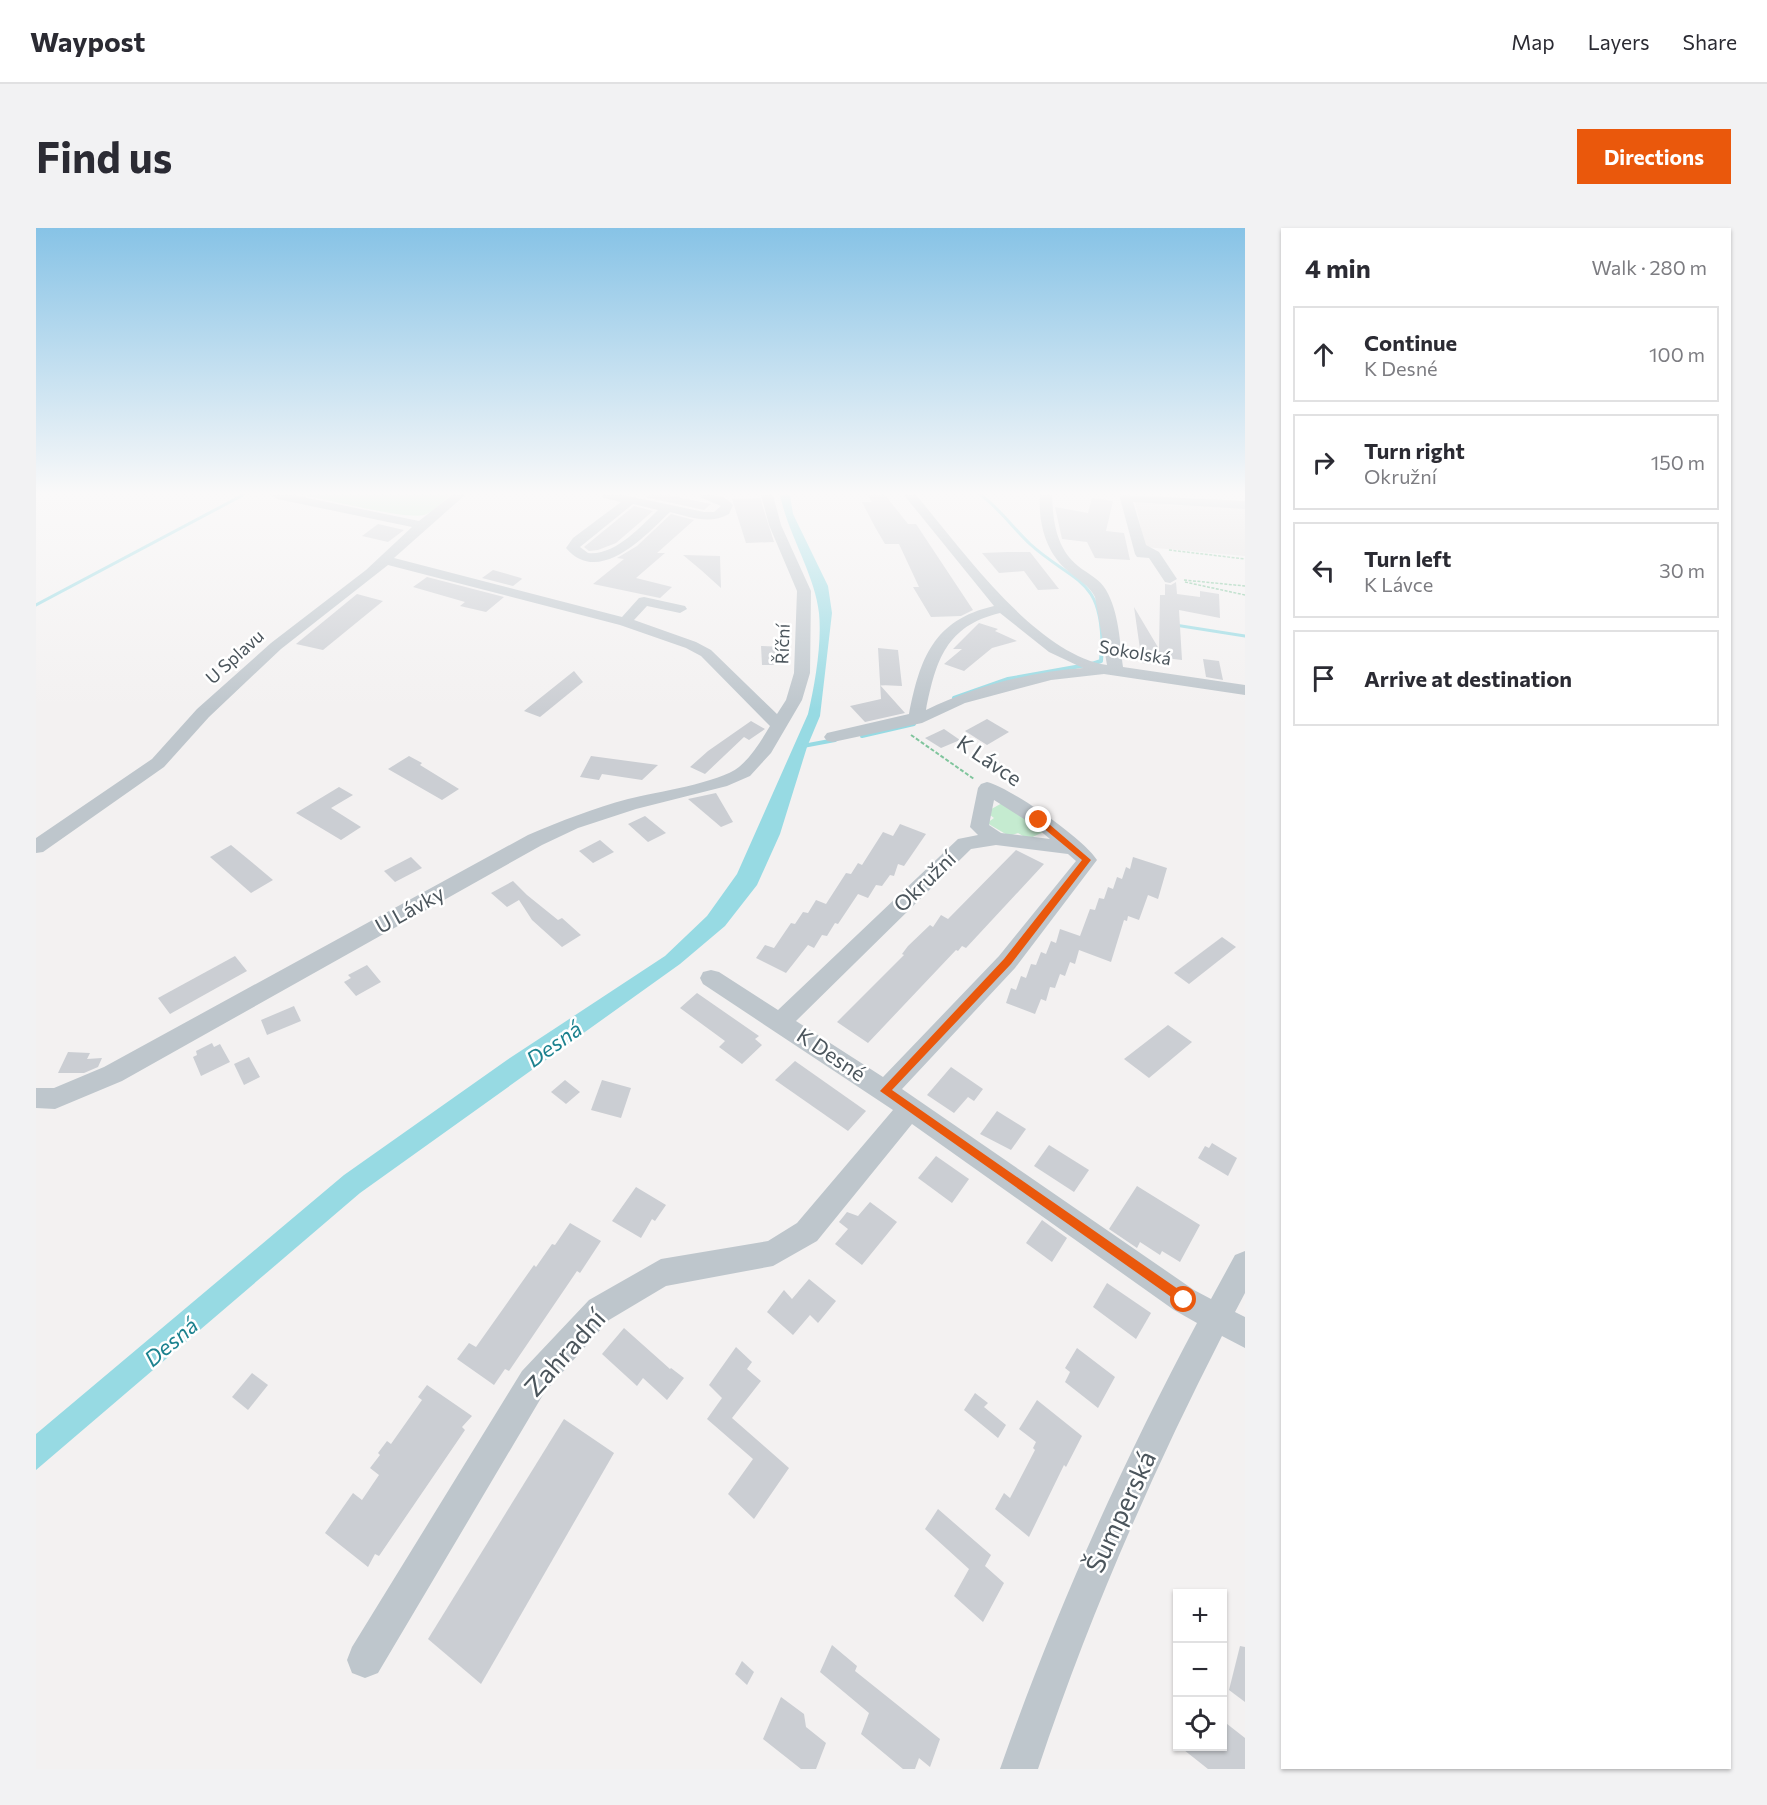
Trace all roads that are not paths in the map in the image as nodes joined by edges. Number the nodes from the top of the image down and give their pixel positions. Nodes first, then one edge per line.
1 (377, 567) edge
2 (413, 567) edge
3 (794, 567) edge
4 (969, 567) edge
5 (1072, 567) edge
6 (1162, 567) edge
7 (1170, 579) road end
8 (1003, 608) junction
9 (680, 609) dead end
10 (625, 622) junction
11 (1107, 670) junction
12 (1245, 690) edge
13 (918, 721) junction
14 (779, 726) junction
15 (833, 737) dead end
16 (996, 839) junction
17 (36, 847) edge
18 (1074, 848) junction
19 (711, 978) dead end
20 (781, 1021) junction
21 (885, 1091) junction
22 (36, 1098) edge
23 (909, 1109) junction
24 (1245, 1265) edge
25 (1215, 1318) junction
26 (1245, 1333) edge
27 (365, 1660) dead end
28 (1019, 1769) edge

1 - 17 street, U Splavu
2 - 10 street
3 - 14 street, Říční
4 - 8 street, Sokolská
5 - 11 street
6 - 7 street
8 - 11 street, Sokolská
8 - 13 street
9 - 10 street
10 - 14 street
11 - 12 street, Sokolská
11 - 13 street, K Lávce
13 - 15 street, K Lávce
14 - 22 street, U Lávky
16 - 18 street, Okružní
16 - 18 street, K Lávce
16 - 20 street, Okružní
18 - 21 street
19 - 20 street, K Desné
20 - 21 street, K Desné
21 - 23 street, K Desné
23 - 25 street, K Desné
23 - 27 street, Zahradní
24 - 25 street, Šumperská
25 - 26 street, K Desné
25 - 28 street, Šumperská

